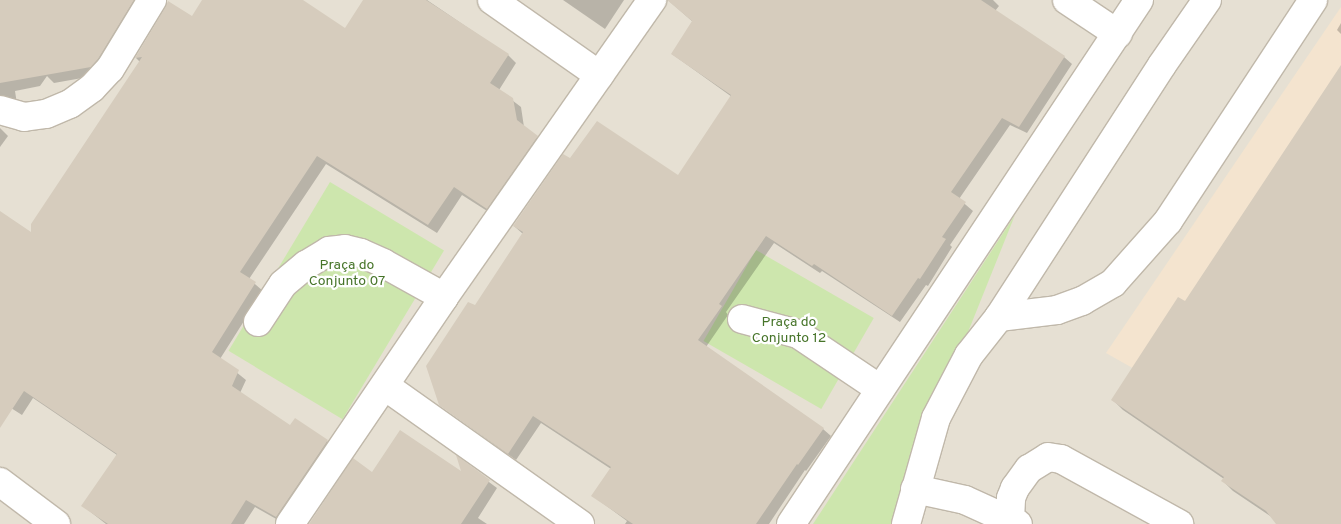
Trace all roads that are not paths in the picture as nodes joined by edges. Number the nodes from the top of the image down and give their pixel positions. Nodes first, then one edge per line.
1 (152, 0) edge
2 (492, 0) edge
3 (652, 0) edge
4 (1067, 0) edge
5 (1139, 0) edge
6 (1207, 0) edge
7 (1313, 0) edge
8 (1118, 34) junction
9 (599, 76) junction
10 (0, 110) edge
11 (444, 297) junction
12 (999, 317) junction
13 (742, 319) dead end
14 (258, 322) dead end
15 (384, 386) junction
16 (880, 389) junction
17 (0, 482) edge
18 (915, 489) junction
19 (1014, 521) edge
20 (56, 524) edge
21 (290, 524) edge
22 (580, 524) edge
23 (791, 524) edge
24 (906, 524) edge
25 (1179, 524) edge

1 - 10 street
2 - 9 street
3 - 9 street
4 - 8 street
5 - 8 street
6 - 12 street
7 - 12 street
8 - 16 street
9 - 11 street
11 - 14 street
11 - 15 street
12 - 18 street
13 - 16 street
15 - 21 street
15 - 22 street
16 - 23 street
17 - 20 street
18 - 19 street
18 - 24 street
19 - 25 street

